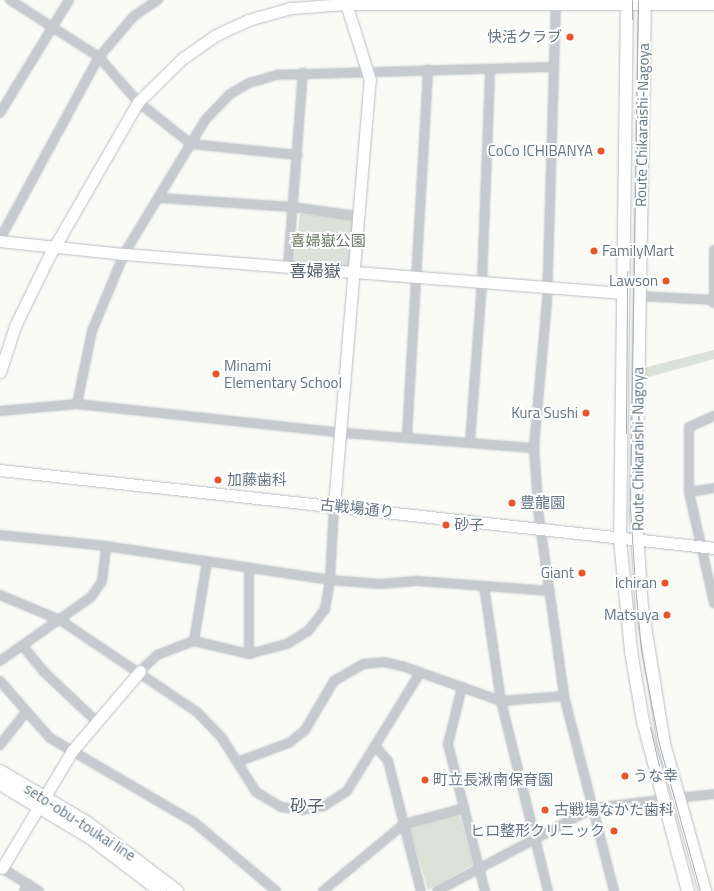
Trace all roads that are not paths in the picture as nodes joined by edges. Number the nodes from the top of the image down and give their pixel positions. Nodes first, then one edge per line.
1 (10, 0) edge
2 (69, 0) edge
3 (158, 0) edge
4 (345, 2) edge
5 (556, 2) edge
6 (627, 2) edge
7 (645, 2) edge
8 (714, 4) edge
9 (52, 25) junction
10 (99, 57) junction
11 (554, 68) junction
12 (368, 70) junction
13 (428, 70) junction
14 (490, 70) junction
15 (302, 73) junction
16 (138, 102) junction
17 (0, 113) edge
18 (191, 144) junction
19 (297, 154) junction
20 (161, 198) junction
21 (292, 207) junction
22 (358, 216) junction
23 (0, 240) edge
24 (56, 247) junction
25 (714, 250) edge
26 (124, 254) junction
27 (288, 266) junction
28 (354, 272) junction
29 (419, 277) junction
30 (482, 282) junction
31 (547, 286) junction
32 (623, 293) junction
33 (638, 296) junction
34 (714, 300) edge
35 (714, 303) edge
36 (0, 372) edge
37 (77, 404) junction
38 (0, 411) edge
39 (714, 416) edge
40 (342, 433) junction
41 (407, 436) junction
42 (470, 442) junction
43 (534, 448) junction
44 (0, 470) edge
45 (714, 488) edge
46 (689, 492) junction
47 (334, 505) junction
48 (541, 530) junction
49 (0, 535) edge
50 (620, 540) junction
51 (637, 541) junction
52 (106, 546) junction
53 (700, 547) junction
54 (714, 548) edge
55 (207, 562) junction
56 (249, 569) junction
57 (330, 580) junction
58 (484, 586) junction
59 (550, 591) junction
60 (0, 595) edge
61 (714, 603) edge
62 (60, 620) junction
63 (194, 641) junction
64 (23, 646) junction
65 (249, 654) junction
66 (0, 661) edge
67 (140, 671) junction
68 (420, 673) junction
69 (0, 681) edge
70 (462, 687) junction
71 (564, 696) junction
72 (502, 701) junction
73 (26, 712) junction
74 (96, 721) junction
75 (0, 745) edge
76 (377, 748) junction
77 (72, 751) junction
78 (237, 762) junction
79 (0, 770) edge
80 (0, 784) edge
81 (714, 794) edge
82 (677, 798) junction
83 (661, 800) junction
84 (43, 802) junction
85 (464, 808) junction
86 (593, 808) junction
87 (404, 824) junction
88 (535, 838) junction
89 (1, 867) edge
90 (479, 868) junction
91 (26, 887) edge
92 (39, 891) edge
93 (160, 891) edge
94 (177, 891) edge
95 (276, 891) edge
96 (323, 891) edge
97 (421, 891) edge
98 (437, 891) edge
99 (485, 891) edge
100 (548, 891) edge
101 (614, 891) edge
102 (688, 891) edge
103 (705, 891) edge

1 - 9 street
2 - 9 street
3 - 10 street
4 - 5 street
4 - 12 street
4 - 16 street
5 - 6 street
5 - 11 street
6 - 7 street
6 - 32 main road, Route Chikaraishi-Nagoya
7 - 8 street
7 - 33 main road, Route Chikaraishi-Nagoya
9 - 10 street
9 - 17 street
10 - 16 street
10 - 23 street
11 - 14 street
11 - 31 street
12 - 13 street
12 - 15 street
12 - 22 street
13 - 14 street
13 - 29 street
14 - 30 street
15 - 18 street
15 - 19 street
16 - 18 street
16 - 24 street
18 - 19 street
18 - 20 street
19 - 21 street
20 - 21 street
20 - 26 street
21 - 22 street
21 - 27 street
22 - 28 street
23 - 24 street
24 - 26 street
24 - 36 street
25 - 34 street
26 - 27 street
26 - 37 street
27 - 28 street
28 - 29 street
28 - 40 street
29 - 30 street
29 - 41 street
30 - 31 street
30 - 42 street
31 - 32 street
31 - 43 street
32 - 50 main road, Route Chikaraishi-Nagoya
33 - 34 street
33 - 51 main road, Route Chikaraishi-Nagoya
34 - 35 street
37 - 38 street
37 - 40 street
39 - 46 street
40 - 41 street
40 - 47 street
41 - 42 street
42 - 43 street
43 - 48 street
44 - 47 street, 古戦場通り
45 - 46 street
46 - 53 street
47 - 48 street, 古戦場通り
47 - 57 street
48 - 50 street, 古戦場通り
48 - 59 street
49 - 52 street
50 - 51 street, 古戦場通り
50 - 83 main road, Route Chikaraishi-Nagoya
51 - 53 street, 古戦場通り
51 - 82 main road, Route Chikaraishi-Nagoya
52 - 55 street
52 - 62 street
53 - 54 street, 古戦場通り
53 - 61 street
55 - 56 street
55 - 63 street
56 - 57 street
56 - 65 street
57 - 58 street
57 - 65 street
58 - 59 street
58 - 72 street
59 - 71 street
60 - 62 street
62 - 64 street
62 - 67 street
63 - 65 street
63 - 67 street
64 - 66 street
64 - 74 street
67 - 74 street
67 - 78 street
68 - 70 street
68 - 76 street
68 - 78 street
69 - 73 street
70 - 72 street
70 - 85 street
71 - 72 street
71 - 86 street
72 - 88 street
73 - 75 street
73 - 77 street
74 - 77 street
76 - 78 street
76 - 87 street
77 - 84 street
77 - 95 street
79 - 84 main road, seto-obu-toukai line
80 - 84 main road
81 - 82 street
82 - 103 main road, Route Chikaraishi-Nagoya
83 - 86 street
83 - 102 main road, Route Chikaraishi-Nagoya
84 - 89 street
84 - 93 main road
84 - 94 main road, seto-obu-toukai line
85 - 87 street
85 - 90 street
86 - 88 street
86 - 101 street
87 - 96 street
87 - 97 street
88 - 90 street
88 - 100 street
89 - 91 street
90 - 98 street
90 - 99 street
91 - 92 street

